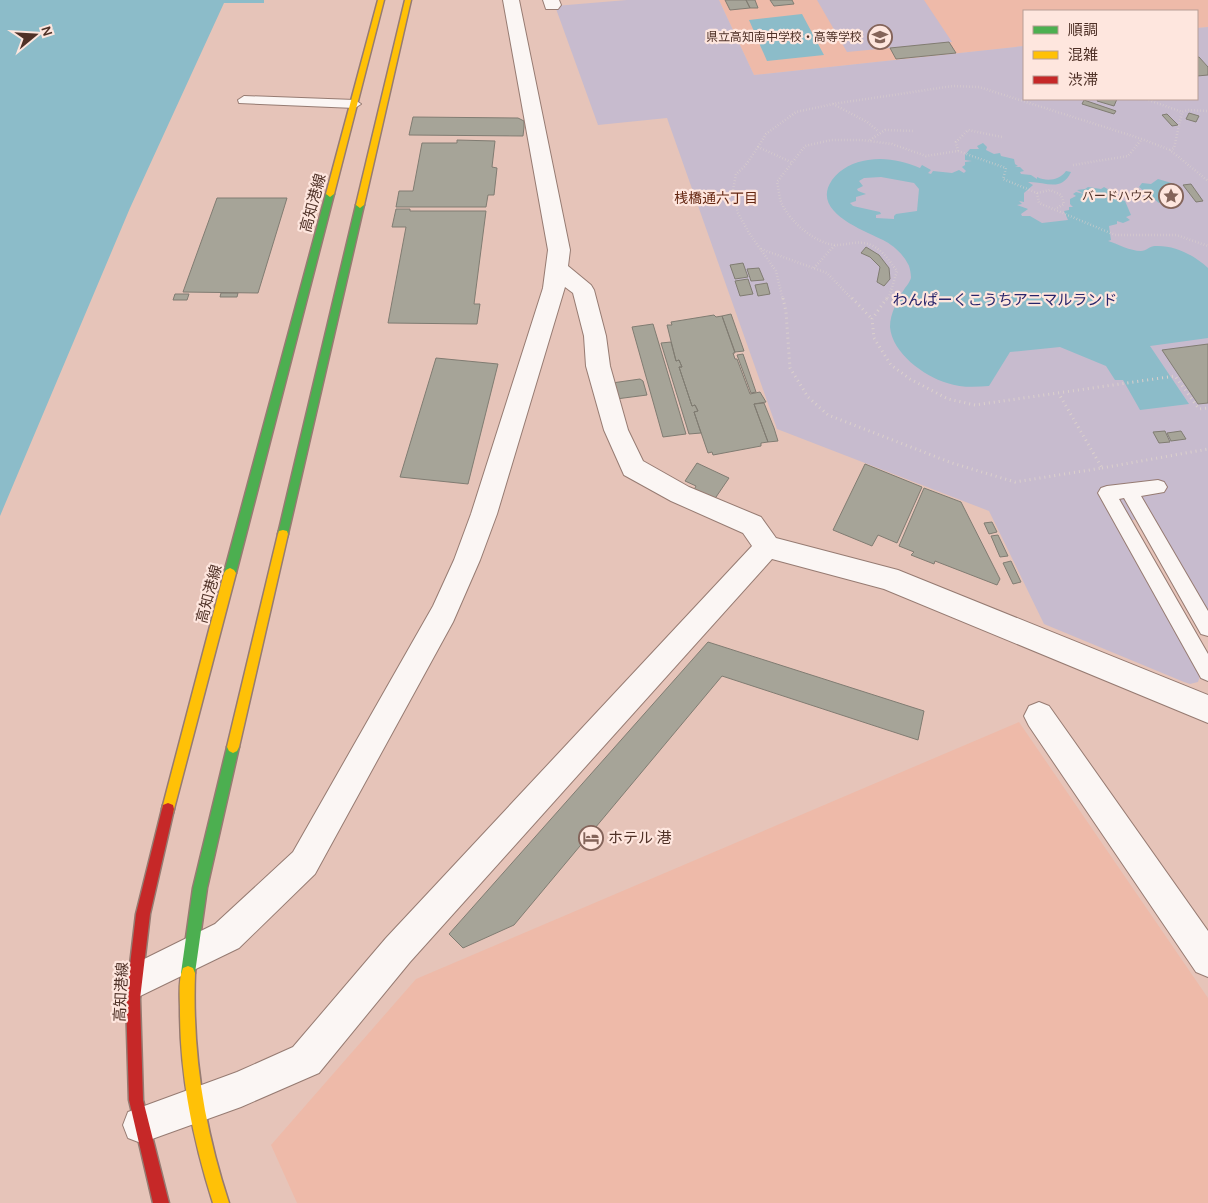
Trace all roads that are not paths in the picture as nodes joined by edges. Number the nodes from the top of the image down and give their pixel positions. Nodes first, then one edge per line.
1 (381, 0) edge
2 (408, 0) edge
3 (511, 0) edge
4 (244, 100) dead end
5 (355, 104) junction
6 (556, 268) junction
7 (1158, 487) dead end
8 (1130, 491) junction
9 (767, 546) junction
10 (1208, 628) edge
11 (1208, 672) edge
12 (1208, 709) edge
13 (1039, 716) dead end
14 (189, 956) junction
15 (1208, 960) edge
16 (134, 982) junction
17 (194, 1105) junction
18 (141, 1125) junction
19 (161, 1203) edge
20 (221, 1203) edge

1 - 5 main road, 高知港線
2 - 14 main road
3 - 6 street
4 - 5 lane
5 - 16 main road, 高知港線
6 - 9 street
6 - 14 street
7 - 8 lane
8 - 10 lane
8 - 11 lane
9 - 12 street
9 - 17 street
13 - 15 street
14 - 16 street
14 - 17 main road
16 - 18 main road, 高知港線
17 - 18 street
17 - 20 main road
18 - 19 main road, 高知港線

